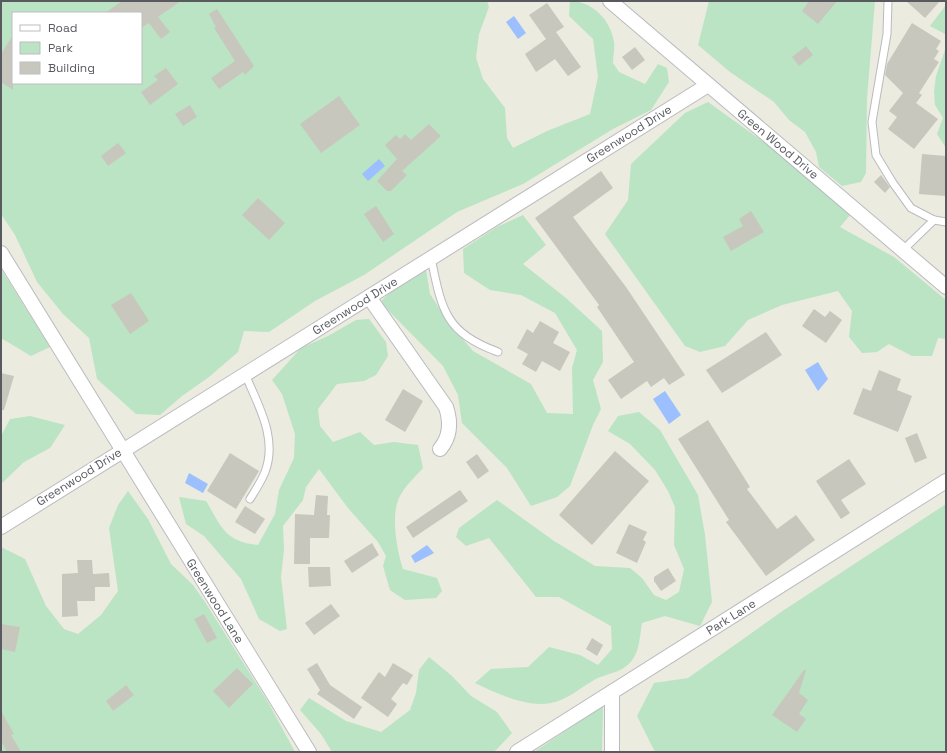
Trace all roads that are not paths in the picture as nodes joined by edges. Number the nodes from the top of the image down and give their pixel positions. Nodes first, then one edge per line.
1 (610, 1) edge
2 (888, 1) edge
3 (708, 85) junction
4 (934, 220) junction
5 (946, 222) edge
6 (903, 250) junction
7 (1, 253) edge
8 (431, 258) junction
9 (946, 287) edge
10 (369, 297) junction
11 (498, 352) dead end
12 (245, 374) junction
13 (440, 449) dead end
14 (122, 450) junction
15 (946, 481) edge
16 (250, 500) dead end
17 (1, 527) edge
18 (612, 692) junction
19 (308, 752) edge
20 (517, 752) edge
21 (612, 752) edge

1 - 3 street, Green Wood Drive
2 - 4 lane
3 - 6 street, Green Wood Drive
3 - 8 street, Greenwood Drive
4 - 5 lane
4 - 6 lane
6 - 9 street, Green Wood Drive
7 - 14 street, Greenwood Lane
8 - 10 street, Greenwood Drive
8 - 11 lane
10 - 12 street, Greenwood Drive
10 - 13 street
12 - 14 street, Greenwood Drive
12 - 16 lane
14 - 17 street, Greenwood Drive
14 - 19 street, Greenwood Lane
15 - 18 street, Park Lane
18 - 20 street, Park Lane
18 - 21 street

